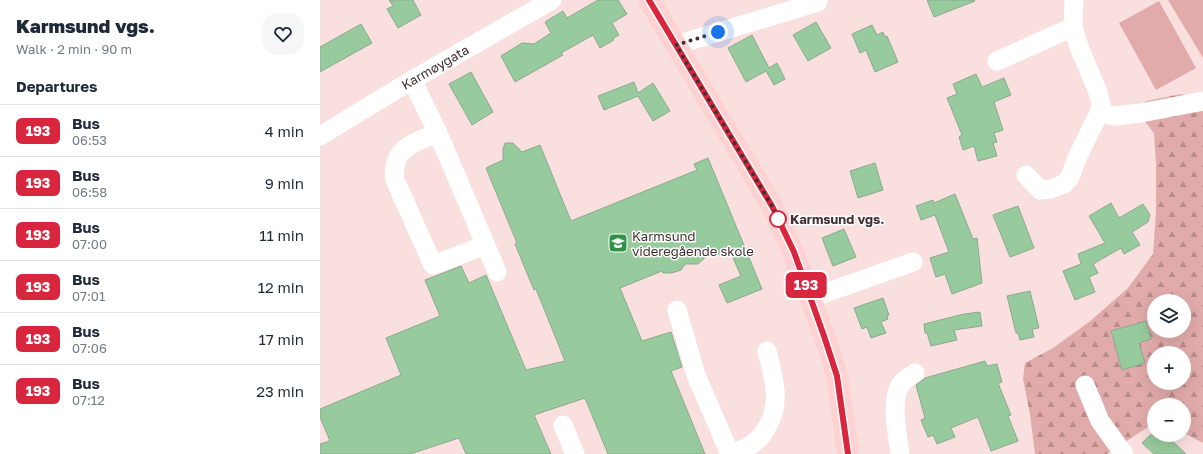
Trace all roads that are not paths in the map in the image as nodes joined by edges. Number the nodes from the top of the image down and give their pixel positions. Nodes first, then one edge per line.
1 (552, 0) edge
2 (649, 0) edge
3 (1074, 0) edge
4 (818, 2) dead end
5 (1073, 28) junction
6 (676, 45) junction
7 (997, 62) dead end
8 (412, 80) junction
9 (1203, 101) edge
10 (1099, 113) junction
11 (438, 133) junction
12 (320, 136) edge
13 (1026, 174) dead end
14 (486, 245) junction
15 (913, 262) dead end
16 (497, 272) dead end
17 (811, 298) junction
18 (677, 310) dead end
19 (767, 351) dead end
20 (915, 373) dead end
21 (1085, 385) dead end
22 (563, 425) dead end
23 (575, 454) edge
24 (730, 454) edge
25 (848, 454) edge
26 (900, 454) edge
27 (1124, 454) edge

1 - 8 street, Karmøygata
2 - 6 main road
3 - 5 street
4 - 6 street
5 - 7 street
5 - 10 street
6 - 17 main road
8 - 11 street
8 - 12 street, Karmøygata
9 - 10 street
10 - 13 street
11 - 14 street
11 - 14 street
14 - 16 street
15 - 17 street
17 - 25 main road
18 - 24 street
19 - 24 street
20 - 26 street
21 - 27 street
22 - 23 street

